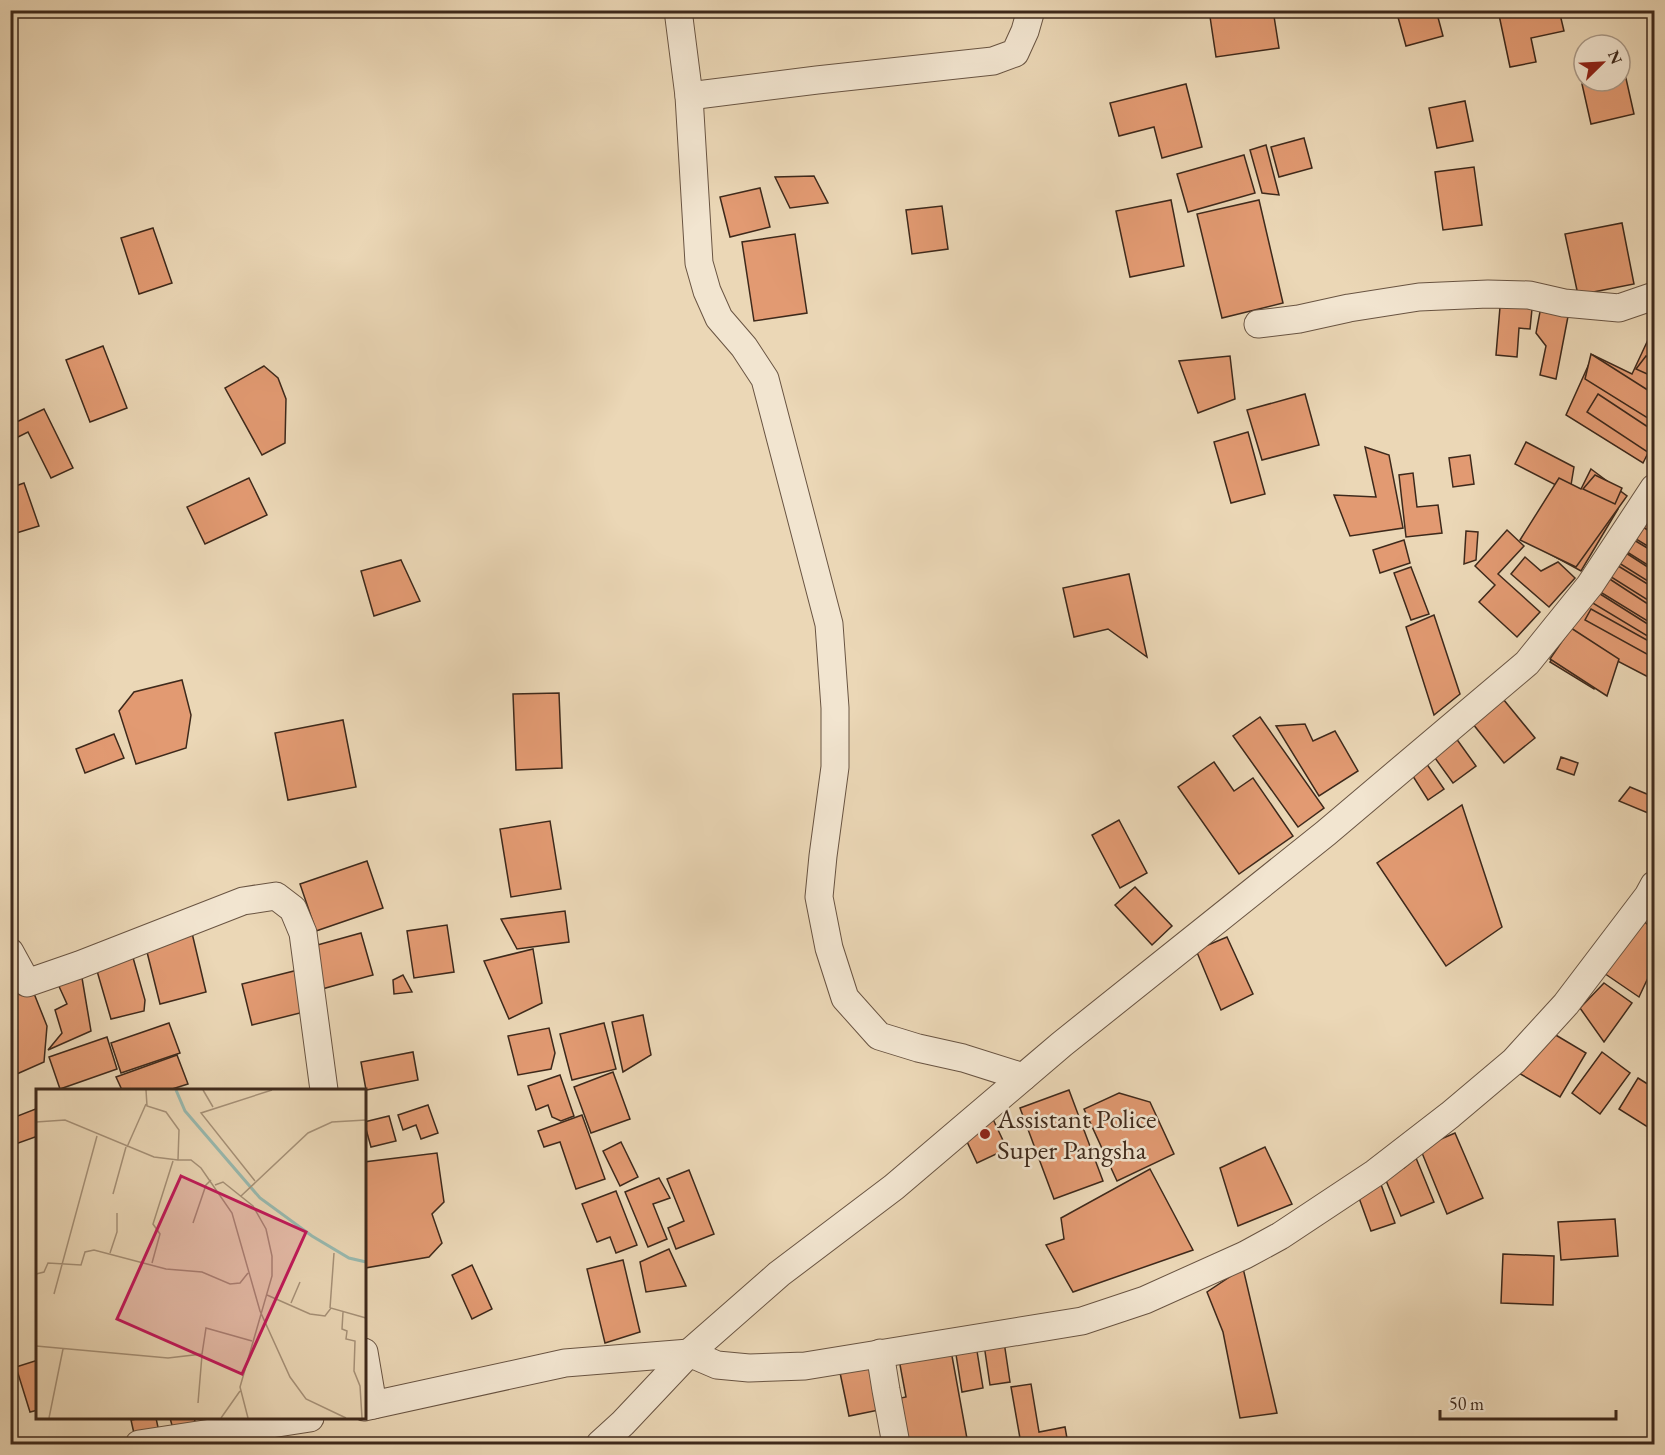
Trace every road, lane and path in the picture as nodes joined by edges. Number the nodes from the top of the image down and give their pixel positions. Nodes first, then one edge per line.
1 (678, 10) edge
2 (1031, 10) edge
3 (689, 96) junction
4 (1654, 296) edge
5 (1258, 324) dead end
6 (1654, 488) edge
7 (1654, 885) edge
8 (10, 952) edge
9 (19, 982) edge
10 (1023, 1077) junction
11 (324, 1089) edge
12 (689, 1353) junction
13 (880, 1353) junction
14 (366, 1374) edge
15 (369, 1406) edge
16 (303, 1419) edge
17 (140, 1444) edge
18 (600, 1444) edge
19 (896, 1444) edge

1 - 3 street
2 - 3 street
3 - 10 street
4 - 5 street
6 - 10 street
7 - 13 street
8 - 9 street
9 - 11 street
10 - 12 street
12 - 13 street
12 - 15 street
12 - 18 street
13 - 19 street
14 - 15 street
16 - 17 street

